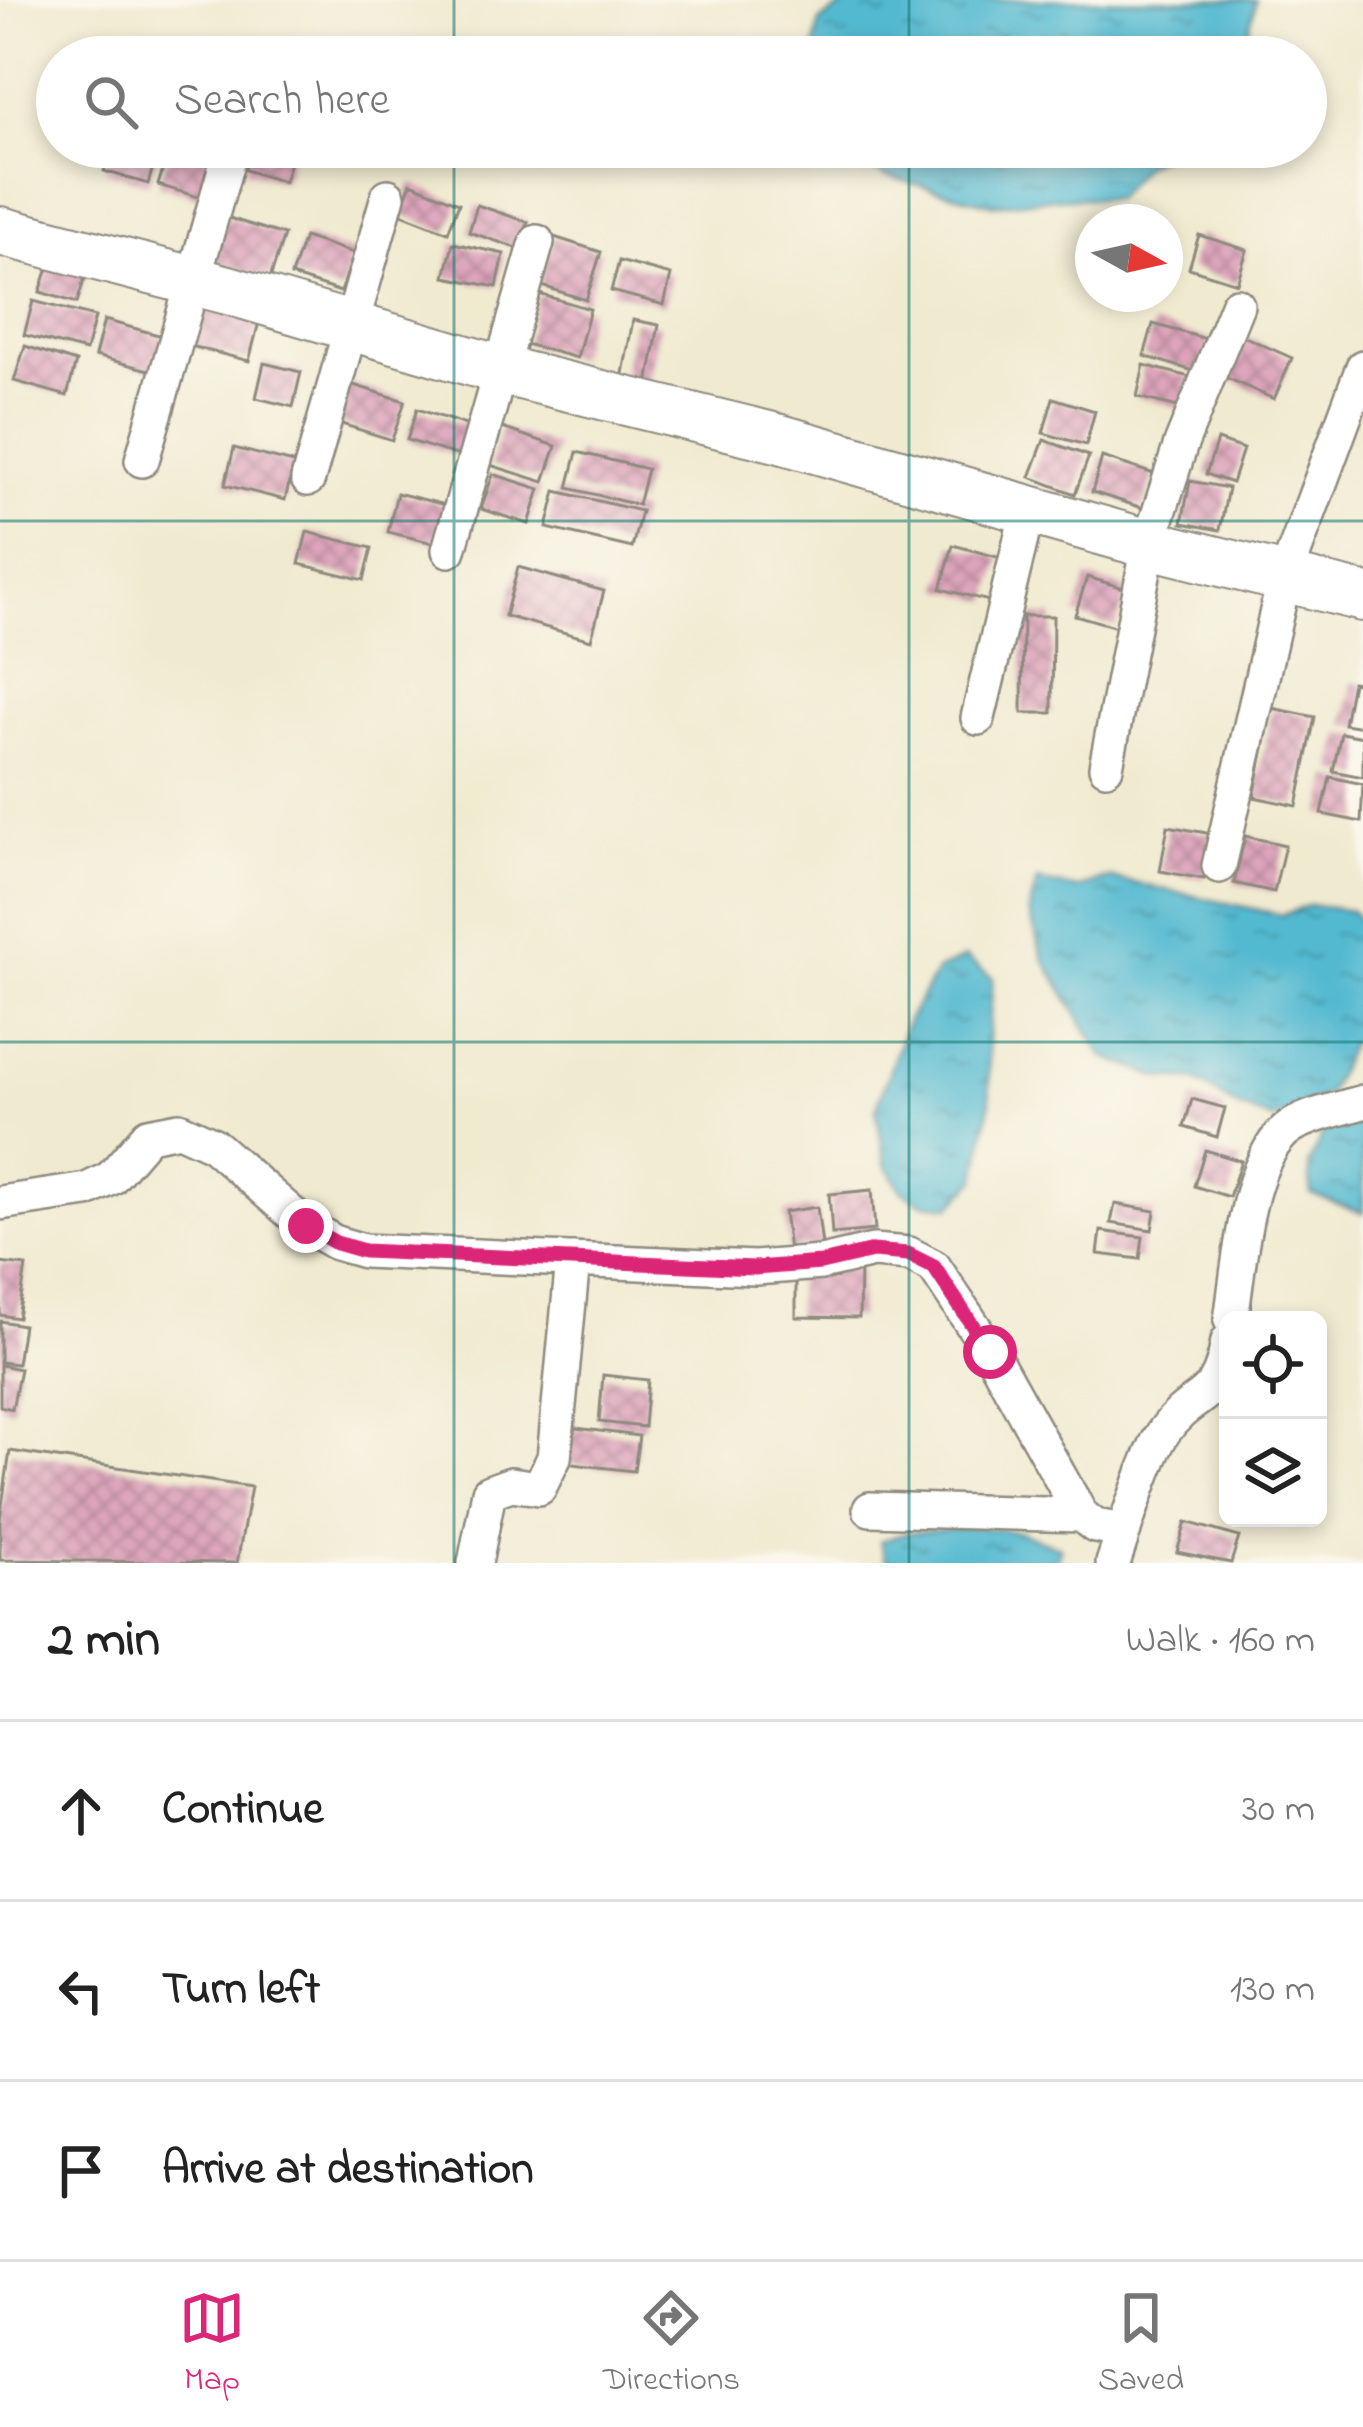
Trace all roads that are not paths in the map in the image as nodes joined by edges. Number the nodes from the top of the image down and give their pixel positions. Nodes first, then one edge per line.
1 (225, 168) edge
2 (388, 196) dead end
3 (0, 231) edge
4 (537, 242) dead end
5 (192, 281) junction
6 (1237, 305) dead end
7 (353, 327) junction
8 (1363, 367) edge
9 (499, 370) junction
10 (142, 460) dead end
11 (308, 479) dead end
12 (1028, 510) junction
13 (1149, 544) junction
14 (449, 550) dead end
15 (1284, 580) junction
16 (1363, 597) edge
17 (978, 718) dead end
18 (1106, 766) dead end
19 (1219, 866) dead end
20 (1363, 1102) edge
21 (0, 1203) edge
22 (573, 1260) junction
23 (1232, 1311) edge
24 (1219, 1378) edge
25 (870, 1509) dead end
26 (1081, 1515) junction
27 (1119, 1547) edge
28 (475, 1563) edge

1 - 5 street
2 - 7 street
3 - 5 street
4 - 9 street
5 - 7 street
5 - 10 street
6 - 13 street
7 - 9 street
7 - 11 street
8 - 15 street
9 - 12 street
9 - 14 street
12 - 13 street
12 - 17 street
13 - 15 street
13 - 18 street
15 - 16 street
15 - 19 street
20 - 23 street
21 - 22 street
22 - 26 street
22 - 28 street
24 - 27 street
25 - 26 street
26 - 27 street

